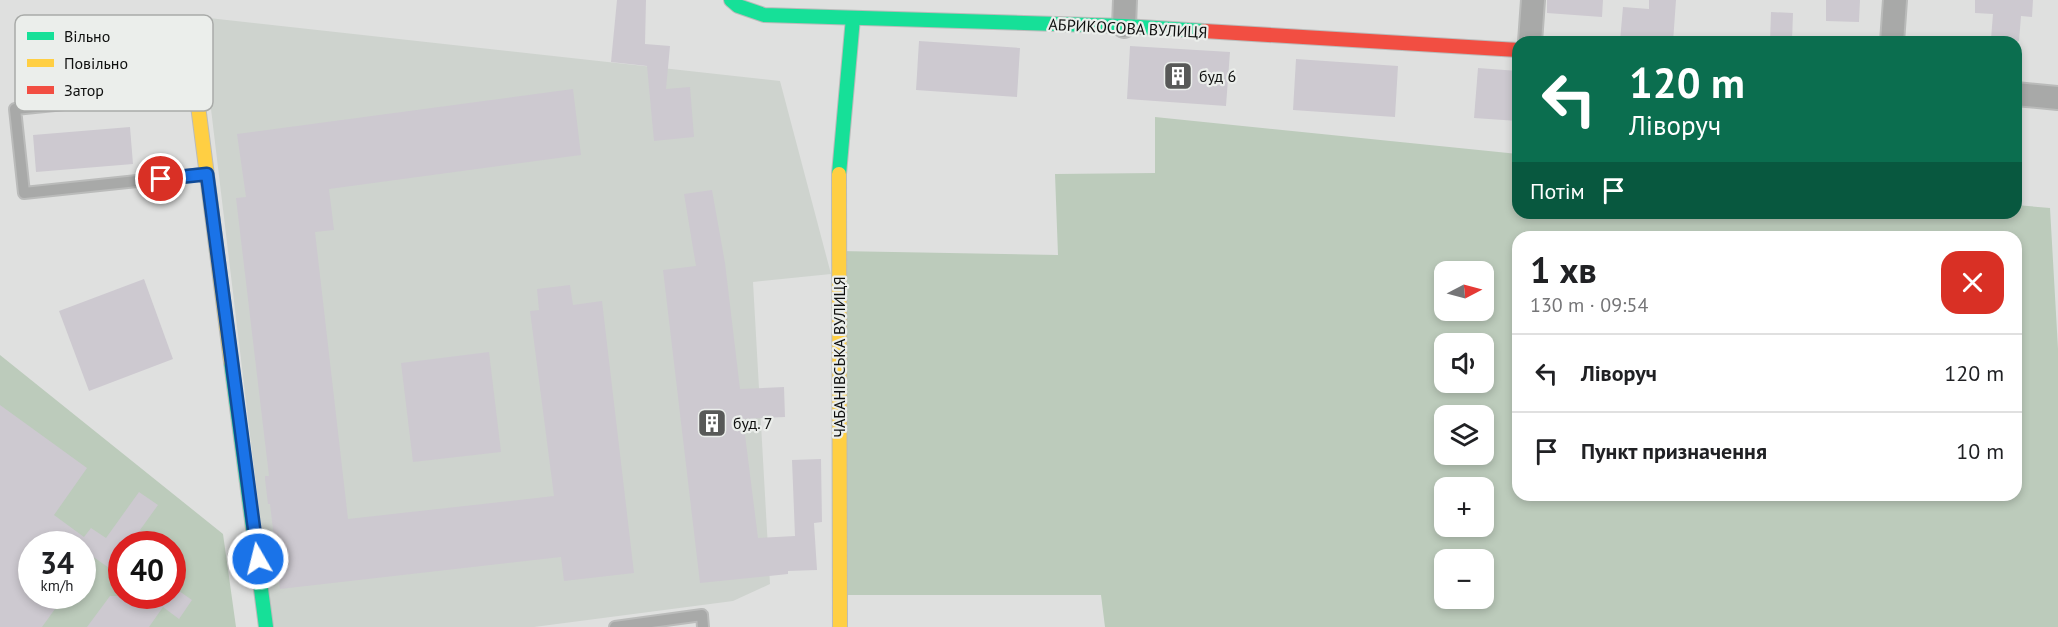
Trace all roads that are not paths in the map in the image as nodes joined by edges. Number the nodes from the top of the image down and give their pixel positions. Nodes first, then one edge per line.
1 (1125, 0) edge
2 (1533, 0) edge
3 (1895, 0) edge
4 (735, 3) edge
5 (853, 18) junction
6 (1124, 26) junction
7 (1530, 36) edge
8 (1892, 36) edge
9 (1512, 51) edge
10 (2022, 95) edge
11 (2058, 98) edge
12 (15, 111) edge
13 (199, 111) edge
14 (207, 174) junction
15 (266, 627) edge
16 (615, 627) edge
17 (703, 627) edge
18 (840, 627) edge

1 - 6 street
2 - 7 street
3 - 8 street
4 - 5 street, АБРИКОСОВА ВУЛИЦЯ
5 - 6 street, АБРИКОСОВА ВУЛИЦЯ
5 - 18 street, ЧАБАНІВСЬКА ВУЛИЦЯ
6 - 9 street, АБРИКОСОВА ВУЛИЦЯ
10 - 11 street
12 - 14 lane
13 - 14 street
14 - 15 street
16 - 17 lane

